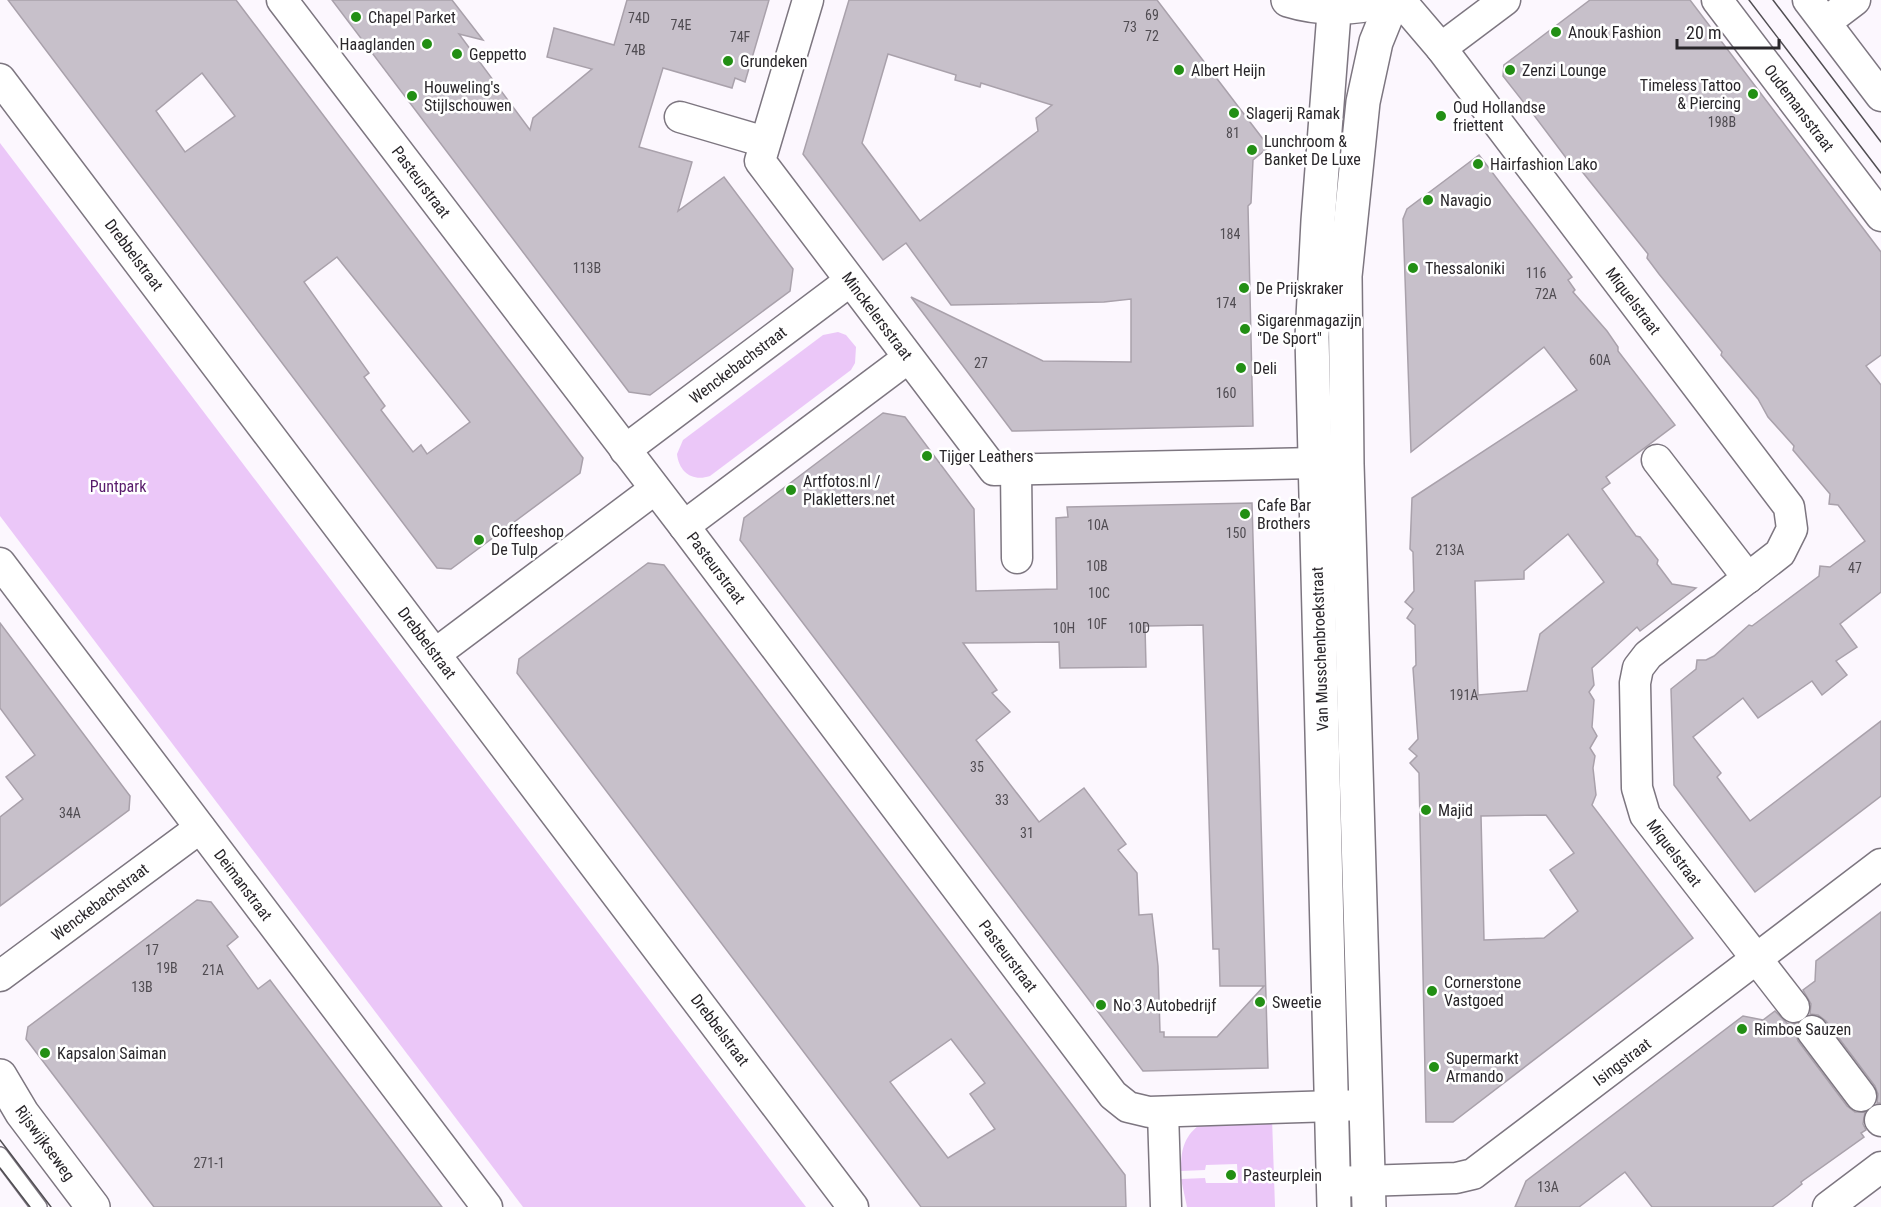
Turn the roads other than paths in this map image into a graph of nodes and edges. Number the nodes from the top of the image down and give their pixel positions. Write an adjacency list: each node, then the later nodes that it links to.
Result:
1 (282, 0): 20 (street, Pasteurstraat)
2 (808, 0): 16 (street, Minckelersstraat)
3 (1288, 0): 10 (street)
4 (1388, 0): 10 (street)
5 (1393, 0): 38 (street, Van Musschenbroekstraat)
6 (1400, 0): 12 (street, Miquelstraat)
7 (1505, 0): 12 (street)
8 (1717, 0): 17 (street, Oudemansstraat)
9 (1855, 0): 11 (street)
10 (1335, 3): 22 (street, Van Musschenbroekstraat)
11 (1817, 11): 14 (street)
12 (1441, 48): 28 (street, Miquelstraat)
13 (0, 79): 29 (street, Drebbelstraat)
14 (1881, 96)
15 (680, 117): 16 (street)
16 (765, 142): 18 (street, Minckelersstraat)
17 (1881, 216)
18 (850, 281): 19 (street, Minckelersstraat); 20 (street, Wenckebachstraat)
19 (908, 358): 23 (street, Minckelersstraat); 25 (street)
20 (625, 450): 24 (street, Pasteurstraat)
21 (1657, 460): 28 (street)
22 (1315, 463): 23 (street, Minckelersstraat); 39 (street, Van Musschenbroekstraat)
23 (1016, 470): 26 (street)
24 (655, 489): 25 (street, Pasteurstraat); 29 (street)
25 (684, 526): 40 (street, Pasteurstraat)
26 (1017, 558)
27 (0, 563): 30 (street, Deimanstraat)
28 (1748, 578): 32 (street, Miquelstraat)
29 (435, 654): 48 (street, Drebbelstraat)
30 (200, 828): 33 (street, Wenckebachstraat); 47 (street, Deimanstraat)
31 (1881, 864): 32 (street, Isingstraat)
32 (1756, 960): 34 (street, Miquelstraat); 43 (street, Isingstraat)
33 (0, 976)
34 (1794, 1007)
35 (1812, 1031): 37 (street)
36 (0, 1076): 46 (street, Rijswijkseweg)
37 (1861, 1096)
38 (1366, 1105): 39 (street); 43 (street, Van Musschenbroekstraat)
39 (1330, 1107): 40 (street); 44 (street, Van Musschenbroekstraat)
40 (1162, 1112): 49 (street)
41 (0, 1155): 45 (lane)
42 (1881, 1167): 50 (street)
43 (1369, 1194): 44 (street, Isingstraat)
44 (1333, 1195)
45 (39, 1207)
46 (93, 1207)
47 (487, 1207)
48 (853, 1207)
49 (1166, 1207)
50 (1828, 1207)

